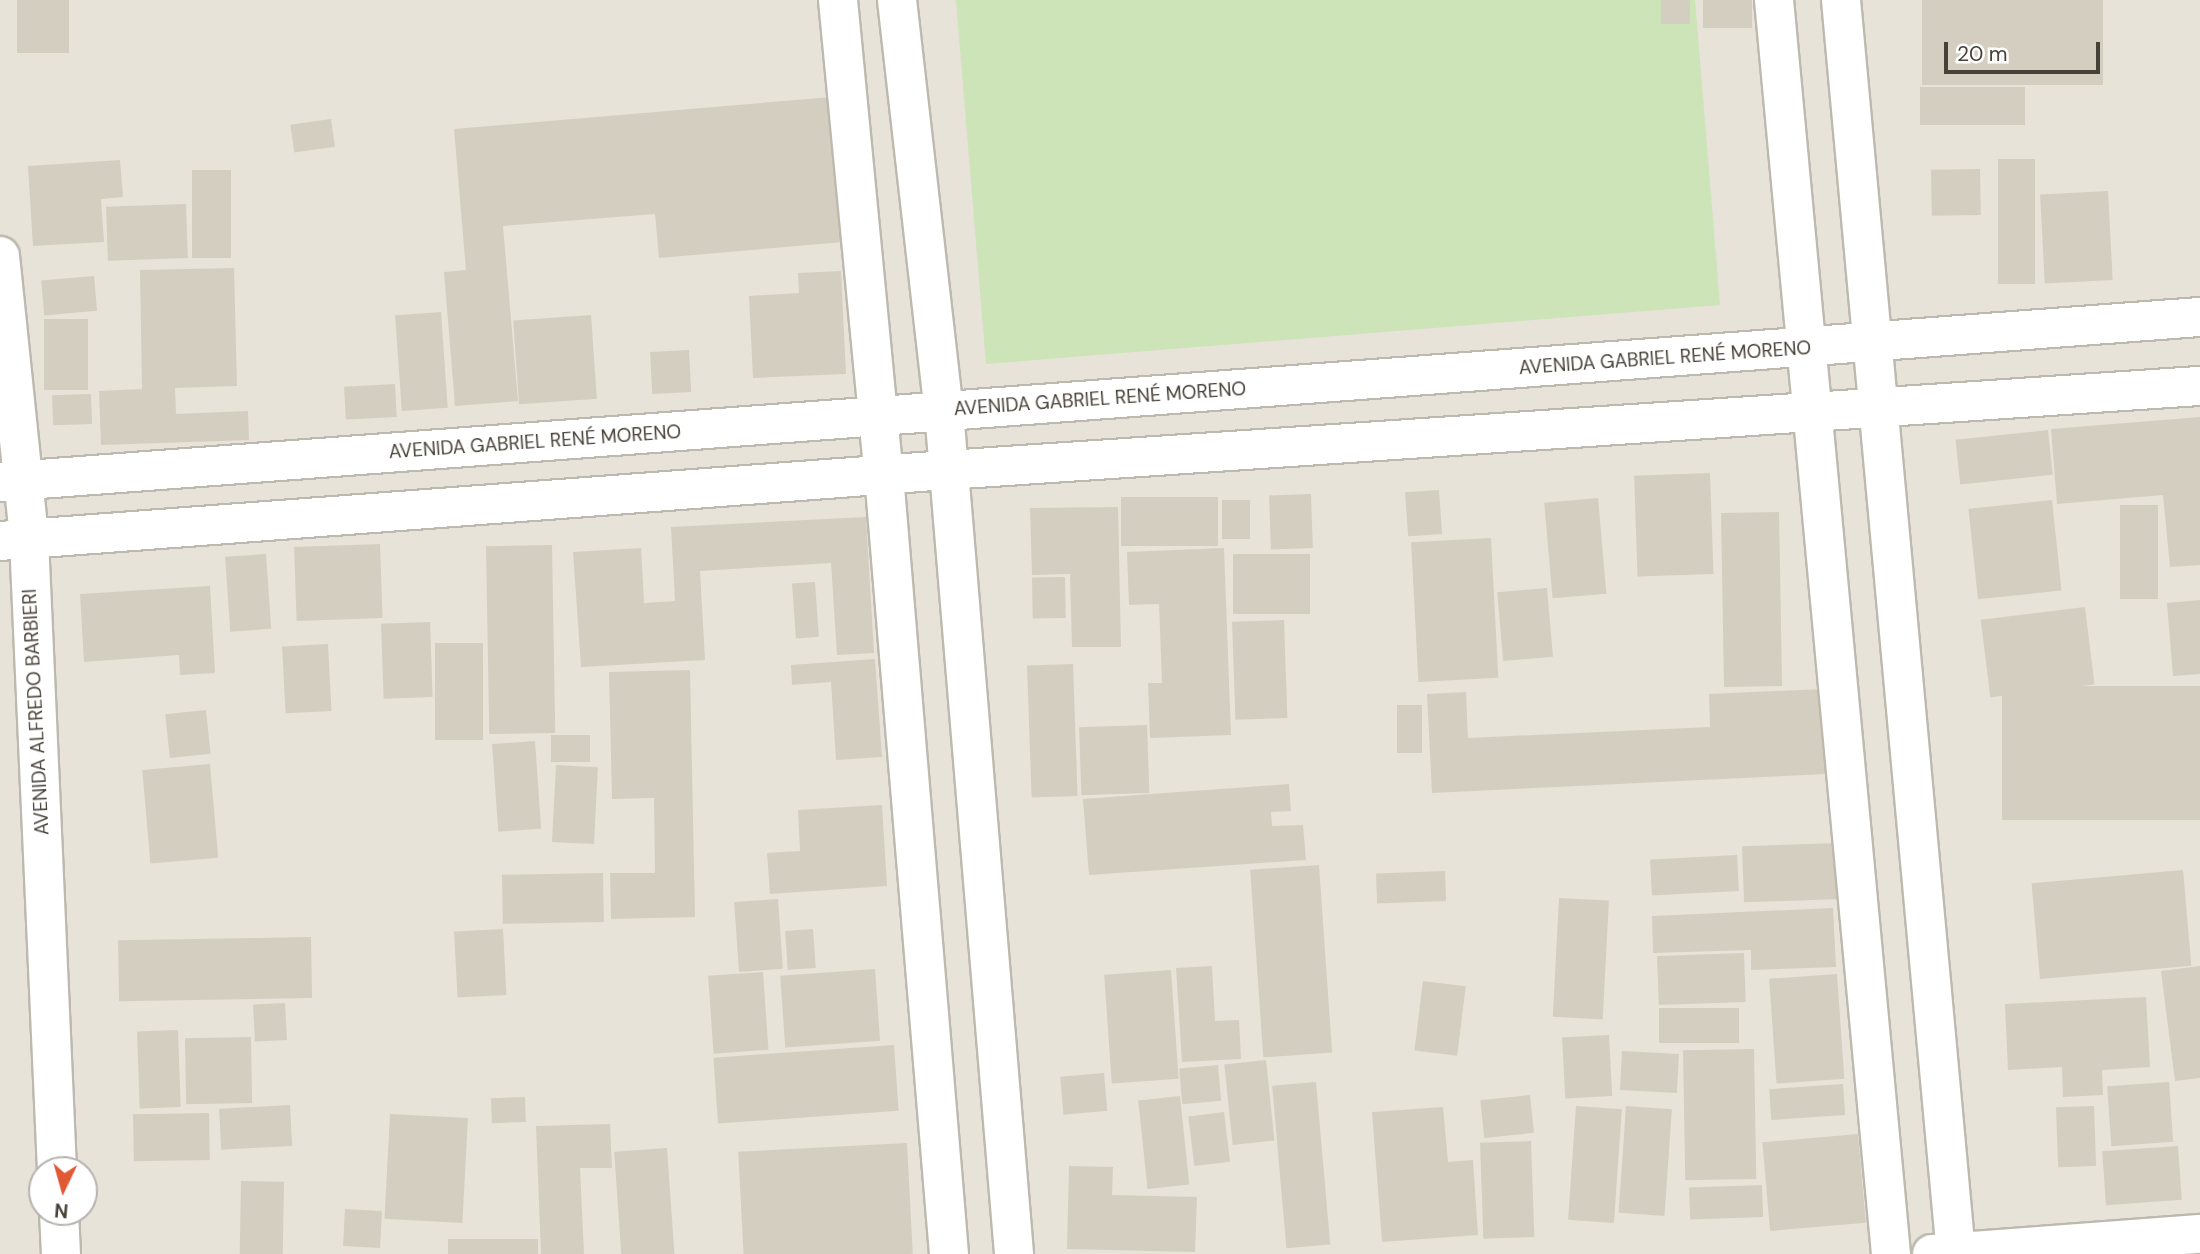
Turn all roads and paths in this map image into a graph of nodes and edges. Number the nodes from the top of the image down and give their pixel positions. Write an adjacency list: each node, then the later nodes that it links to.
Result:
1 (838, 0): 13 (street)
2 (897, 0): 11 (street)
3 (1774, 0): 8 (street)
4 (1841, 0): 7 (street)
5 (0, 256): 16 (street, AVENIDA ALFREDO BARBIERI)
6 (2200, 317): 7 (street, AVENIDA GABRIEL RENÉ MORENO)
7 (1875, 342): 8 (street, AVENIDA GABRIEL RENÉ MORENO); 10 (street)
8 (1809, 348): 11 (street, AVENIDA GABRIEL RENÉ MORENO); 12 (street)
9 (2200, 386): 10 (street)
10 (1881, 408): 12 (street); 21 (street)
11 (944, 411): 13 (street, AVENIDA GABRIEL RENÉ MORENO); 14 (street)
12 (1816, 412): 14 (street); 25 (street)
13 (878, 416): 15 (street); 16 (street, AVENIDA GABRIEL RENÉ MORENO)
14 (947, 470): 15 (street); 24 (street)
15 (884, 475): 17 (street); 23 (street)
16 (11, 481): 17 (street, AVENIDA ALFREDO BARBIERI)
17 (14, 540): 18 (street, AVENIDA ALFREDO BARBIERI)
18 (56, 1156)
19 (60, 1226): 22 (street)
20 (2200, 1234): 21 (street)
21 (1948, 1253)
22 (61, 1254)
23 (948, 1254)
24 (1014, 1254)
25 (1891, 1254)

